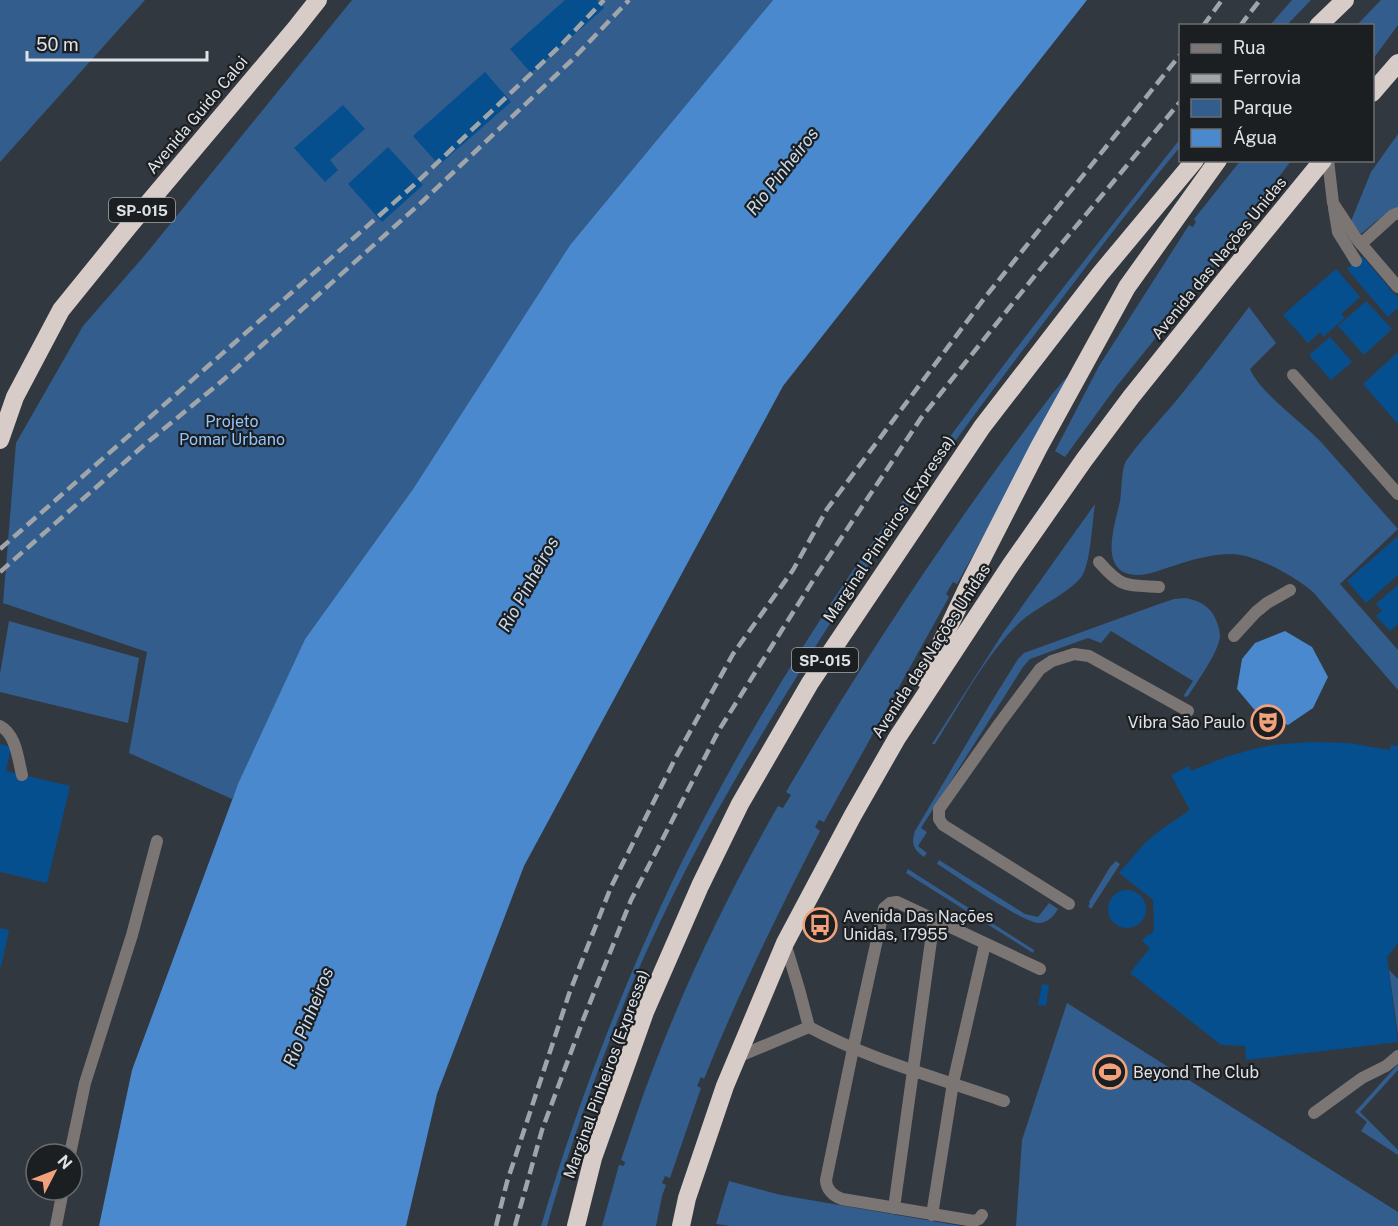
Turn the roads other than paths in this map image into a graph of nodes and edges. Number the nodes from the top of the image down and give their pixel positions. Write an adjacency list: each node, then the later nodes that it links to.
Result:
1 (318, 0): 18 (highway, Avenida Guido Caloi / SP-015)
2 (1345, 0): 3 (highway)
3 (1320, 24)
4 (1398, 63): 6 (highway)
5 (1398, 77): 7 (highway)
6 (1374, 93)
7 (1374, 94)
8 (1193, 162): 48 (highway, Marginal Pinheiros (Expressa) / SP-015)
9 (1217, 162): 26 (highway)
10 (1321, 162): 26 (highway, Avenida das Nações Unidas)
11 (1328, 162): 12 (street)
12 (1334, 203): 14 (street); 15 (street)
13 (1398, 213): 14 (street)
14 (1361, 244): 16 (street)
15 (1356, 261)
16 (1398, 287)
17 (1293, 375): 19 (street)
18 (0, 441)
19 (1398, 494)
20 (1099, 562): 21 (street)
21 (1159, 586)
22 (1290, 590): 23 (street)
23 (1234, 636)
24 (1188, 711): 29 (street)
25 (0, 726): 27 (street)
26 (897, 738): 31 (highway, Avenida das Nações Unidas)
27 (22, 774)
28 (157, 841): 42 (street)
29 (1069, 904)
30 (934, 919): 32 (street); 35 (street); 38 (street)
31 (785, 943): 34 (street); 37 (highway, Avenida das Nações Unidas)
32 (985, 944): 33 (street); 39 (street)
33 (1040, 969)
34 (809, 1028): 35 (street); 37 (street)
35 (853, 1049): 38 (street); 44 (street)
36 (1398, 1056): 41 (street)
37 (735, 1058): 49 (highway, Avenida das Nações Unidas)
38 (913, 1071): 39 (street); 44 (street)
39 (953, 1083): 40 (street); 45 (street)
40 (1004, 1101)
41 (1314, 1113)
42 (73, 1142)
43 (61, 1202): 47 (street)
44 (894, 1208): 45 (street)
45 (932, 1215): 46 (street)
46 (982, 1215)
47 (56, 1226)
48 (576, 1226)
49 (681, 1226)

